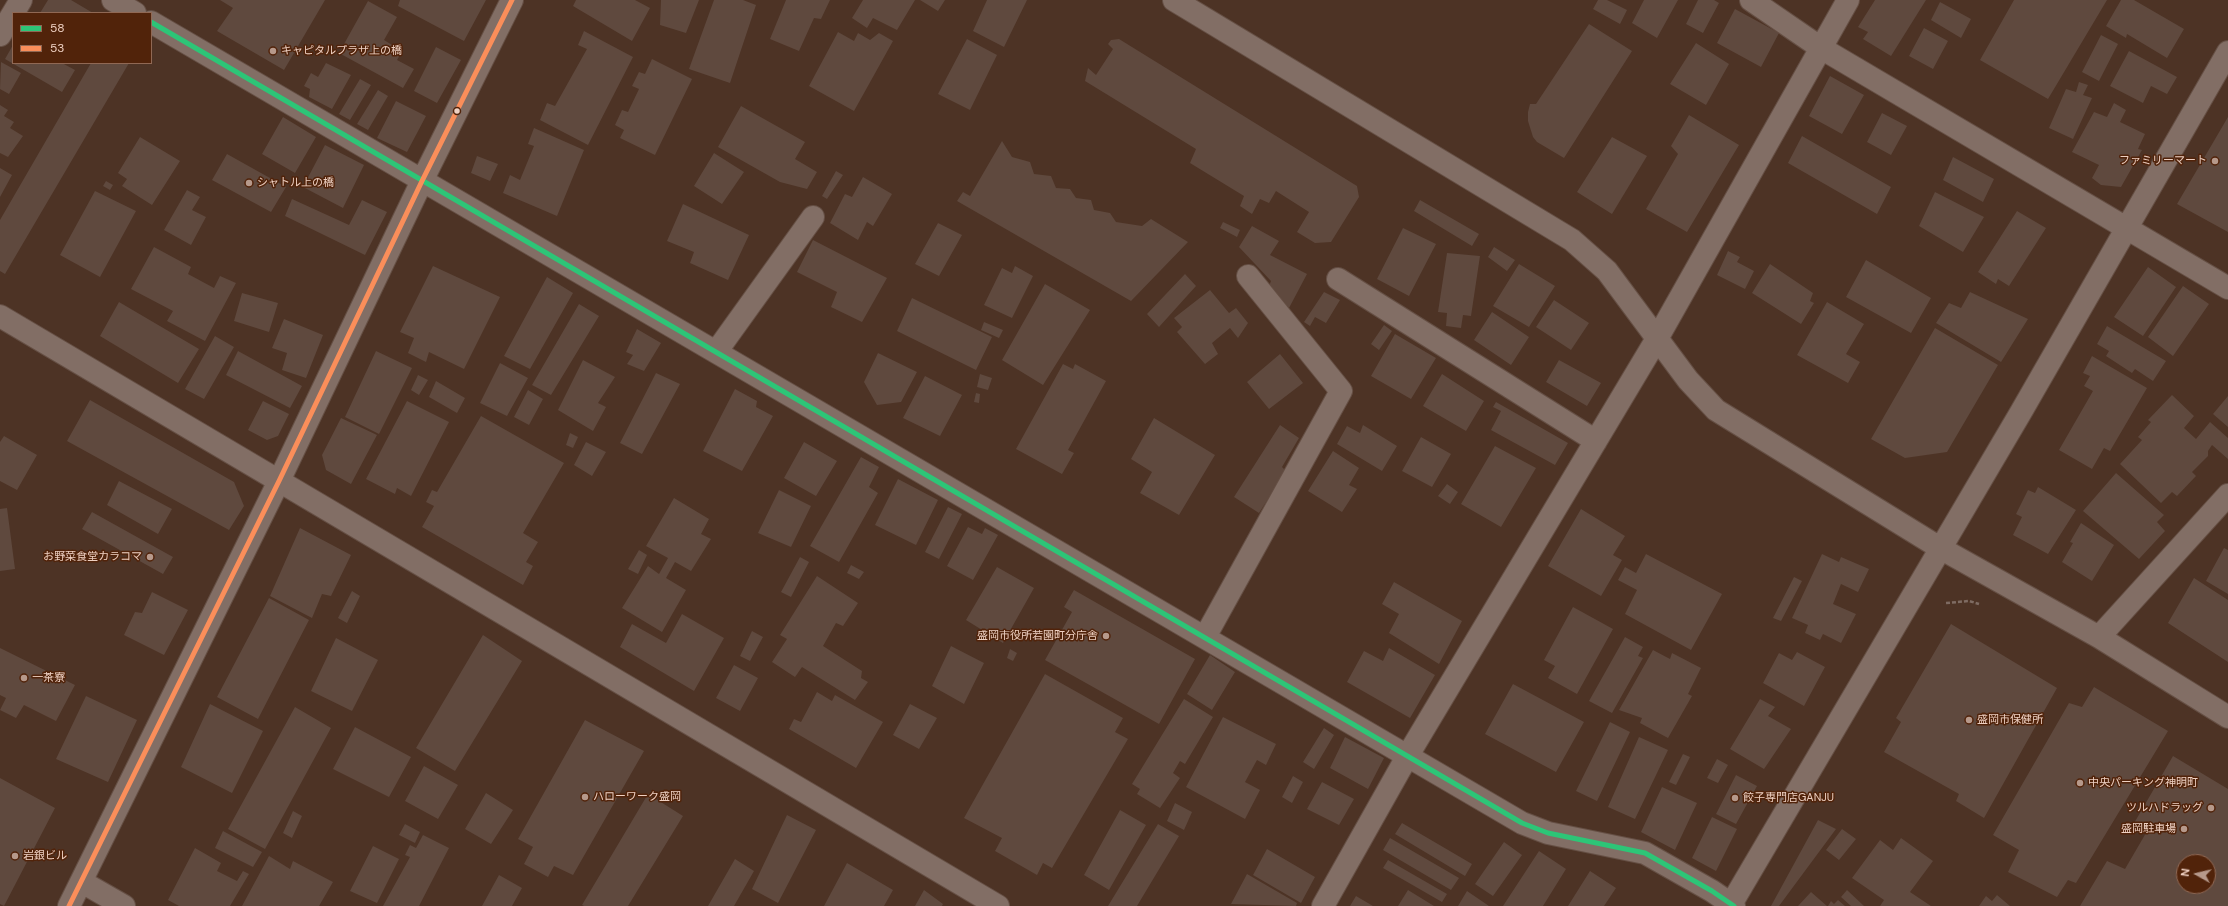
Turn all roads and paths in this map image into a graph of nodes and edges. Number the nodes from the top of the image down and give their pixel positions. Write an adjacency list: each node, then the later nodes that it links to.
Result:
1 (20, 0): 7 (street)
2 (113, 0): 8 (street)
3 (512, 0): 14 (street)
4 (1174, 0): 21 (street)
5 (1751, 0): 12 (street)
6 (1848, 0): 12 (street)
7 (13, 12)
8 (133, 12)
9 (12, 14): 11 (street)
10 (152, 23): 14 (street)
11 (0, 35)
12 (1821, 48): 16 (street); 21 (street)
13 (2228, 52): 16 (street)
14 (422, 181): 22 (street); 24 (street)
15 (813, 217): 22 (street)
16 (2126, 229): 19 (street); 26 (street)
17 (1248, 276): 29 (street)
18 (1338, 279): 23 (street)
19 (2228, 288)
20 (0, 316): 24 (street)
21 (1658, 337): 23 (street); 26 (street)
22 (716, 352): 29 (street)
23 (1596, 441): 32 (street)
24 (279, 481): 33 (street); 37 (street)
25 (2228, 495): 30 (street)
26 (1940, 548): 30 (street); 34 (street)
27 (1946, 603): 28 (path)
28 (1980, 605)
29 (1206, 637): 32 (street)
30 (2099, 637): 31 (street)
31 (2228, 717)
32 (1408, 755): 34 (street); 38 (street)
33 (82, 882): 35 (street); 36 (street)
34 (1732, 905)
35 (69, 906)
36 (124, 906)
37 (998, 906)
38 (1323, 906)

